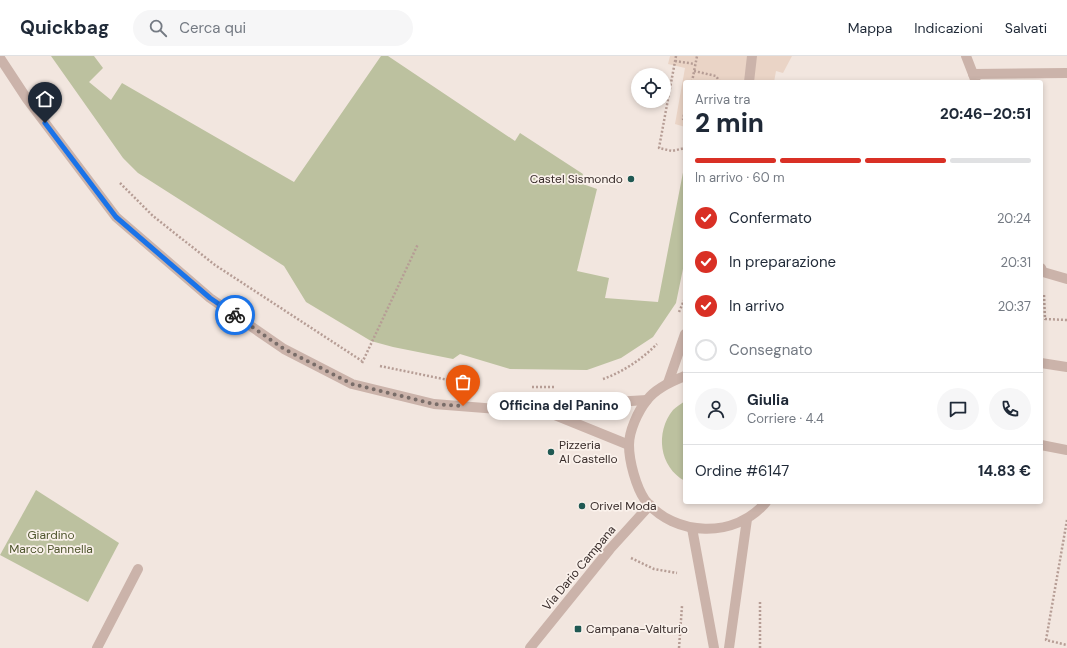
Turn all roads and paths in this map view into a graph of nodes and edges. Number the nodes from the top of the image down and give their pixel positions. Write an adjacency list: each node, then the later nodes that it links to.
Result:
1 (676, 56): 6 (path)
2 (697, 56): 7 (path)
3 (752, 56): 13 (street)
4 (966, 56): 10 (street)
5 (0, 58): 37 (street)
6 (675, 61): 7 (path); 14 (path)
7 (695, 64): 8 (path)
8 (694, 72): 11 (path); 12 (path)
9 (1067, 73): 10 (street)
10 (975, 78)
11 (692, 80)
12 (719, 80)
13 (749, 80)
14 (683, 148)
15 (116, 179): 27 (path)
16 (418, 244): 25 (path)
17 (1043, 270): 18 (street)
18 (1067, 279)
19 (1043, 286): 22 (path)
20 (683, 305): 21 (path)
21 (677, 316)
22 (1067, 320)
23 (683, 340): 33 (street)
24 (660, 341): 31 (path)
25 (365, 354)
26 (1043, 363): 29 (street)
27 (370, 364)
28 (378, 365): 32 (path)
29 (1067, 367)
30 (683, 377): 33 (street)
31 (601, 379)
32 (459, 382)
33 (668, 383): 36 (street)
34 (559, 386): 35 (path)
35 (524, 388)
36 (647, 400): 37 (street); 38 (street)
37 (550, 413): 38 (street)
38 (629, 445): 42 (street)
39 (1043, 445): 40 (street)
40 (1067, 450)
41 (764, 504): 43 (street)
42 (650, 505): 45 (street); 53 (street, Via Dario Campana)
43 (747, 519): 45 (street); 56 (street)
44 (1067, 520): 51 (path)
45 (692, 528): 55 (street)
46 (629, 558): 48 (path)
47 (138, 569): 52 (street)
48 (684, 574)
49 (760, 598): 57 (path)
50 (682, 603): 54 (path)
51 (1067, 645)
52 (97, 648)
53 (530, 648)
54 (679, 648)
55 (714, 648)
56 (729, 648)
57 (760, 648)

